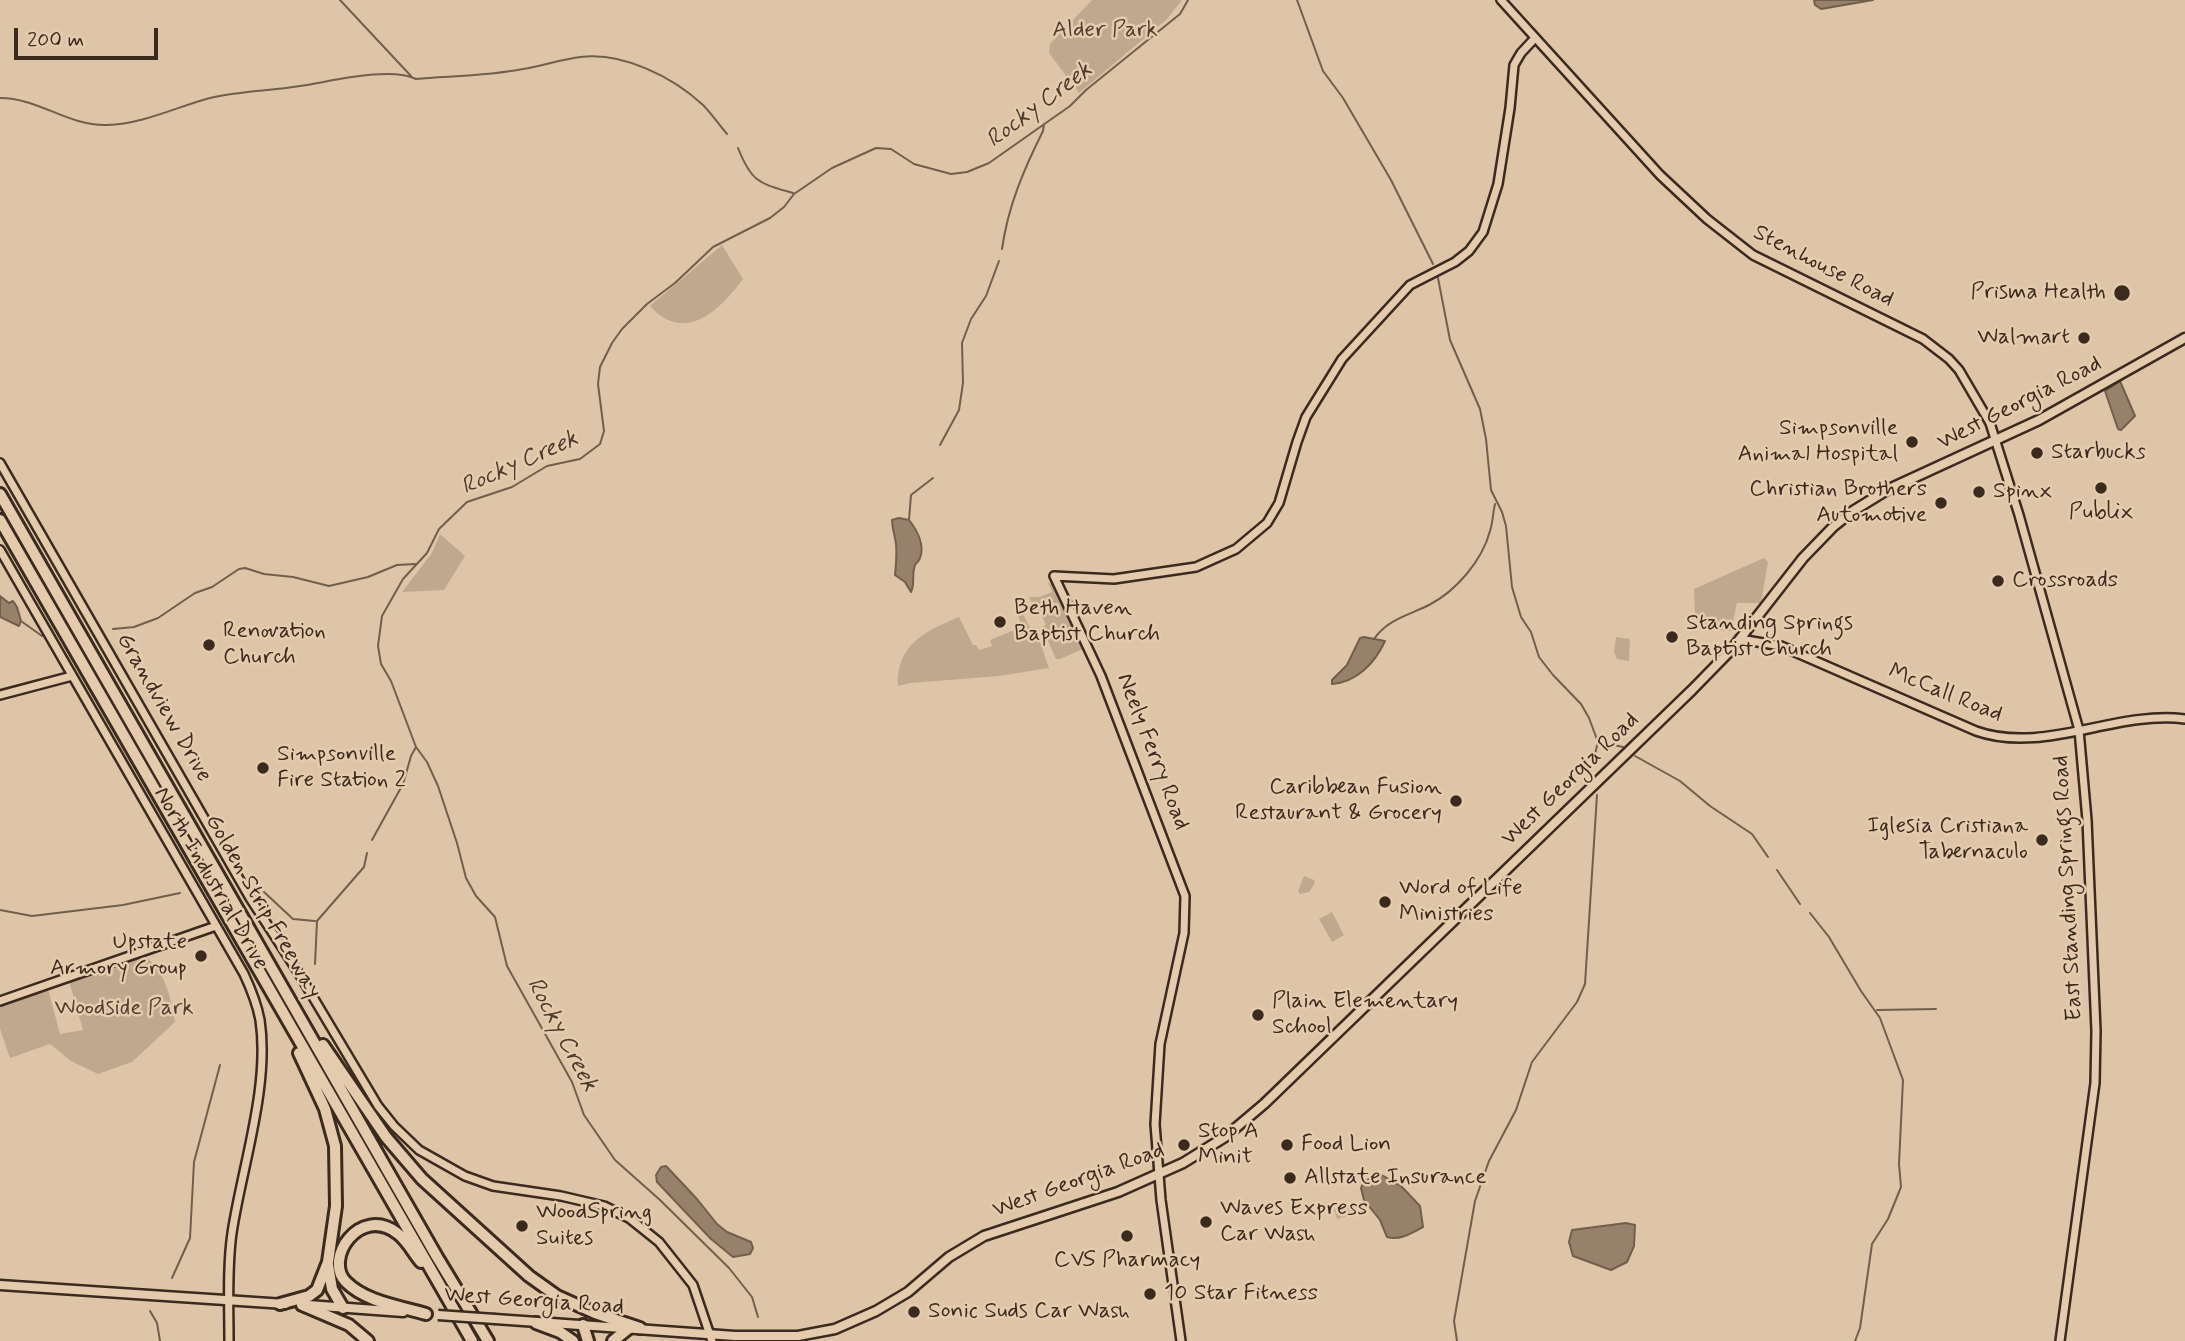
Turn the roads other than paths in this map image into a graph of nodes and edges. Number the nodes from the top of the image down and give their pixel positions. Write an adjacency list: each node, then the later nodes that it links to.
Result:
1 (1500, 0): 2 (street)
2 (1535, 38): 4 (street, Stenhouse Road); 18 (street, Neely Ferry Road)
3 (2185, 338): 4 (main road, West Georgia Road)
4 (1997, 441): 9 (main road, West Georgia Road); 13 (street, East Standing Springs Road)
5 (0, 463): 30 (street, Grandview Drive)
6 (0, 494): 15 (highway, Golden Strip Freeway)
7 (0, 520): 17 (highway, Golden Strip Freeway)
8 (0, 550): 10 (street, North Industrial Drive)
9 (1740, 639): 13 (street, McCall Road); 18 (main road, West Georgia Road)
10 (72, 676): 11 (street); 14 (street, North Industrial Drive)
11 (0, 695)
12 (2185, 719): 13 (street, McCall Road)
13 (2078, 730): 39 (street, East Standing Springs Road)
14 (216, 926): 16 (street); 22 (street, North Industrial Drive)
15 (286, 993): 29 (highway); 34 (highway, Golden Strip Freeway)
16 (0, 1001)
17 (277, 1002): 19 (highway); 21 (highway, Golden Strip Freeway)
18 (1158, 1175): 30 (main road, West Georgia Road); 38 (street, Neely Ferry Road)
19 (328, 1262): 23 (highway); 25 (highway)
20 (0, 1284): 22 (main road, West Georgia Road)
21 (442, 1288): 26 (highway); 33 (highway, Golden Strip Freeway)
22 (229, 1300): 23 (main road, West Georgia Road); 31 (street, North Industrial Drive)
23 (279, 1304): 24 (main road, West Georgia Road)
24 (302, 1305): 25 (main road, West Georgia Road); 32 (highway)
25 (344, 1308): 26 (main road, West Georgia Road)
26 (426, 1314): 27 (main road, West Georgia Road, bridge)
27 (536, 1323): 28 (main road, West Georgia Road); 35 (highway)
28 (583, 1325): 29 (main road, West Georgia Road); 36 (highway)
29 (635, 1328): 30 (main road, West Georgia Road); 37 (highway)
30 (711, 1338)
31 (229, 1341)
32 (368, 1341)
33 (472, 1341)
34 (488, 1341)
35 (573, 1341)
36 (588, 1341)
37 (613, 1341)
38 (1181, 1341)
39 (2060, 1341)

